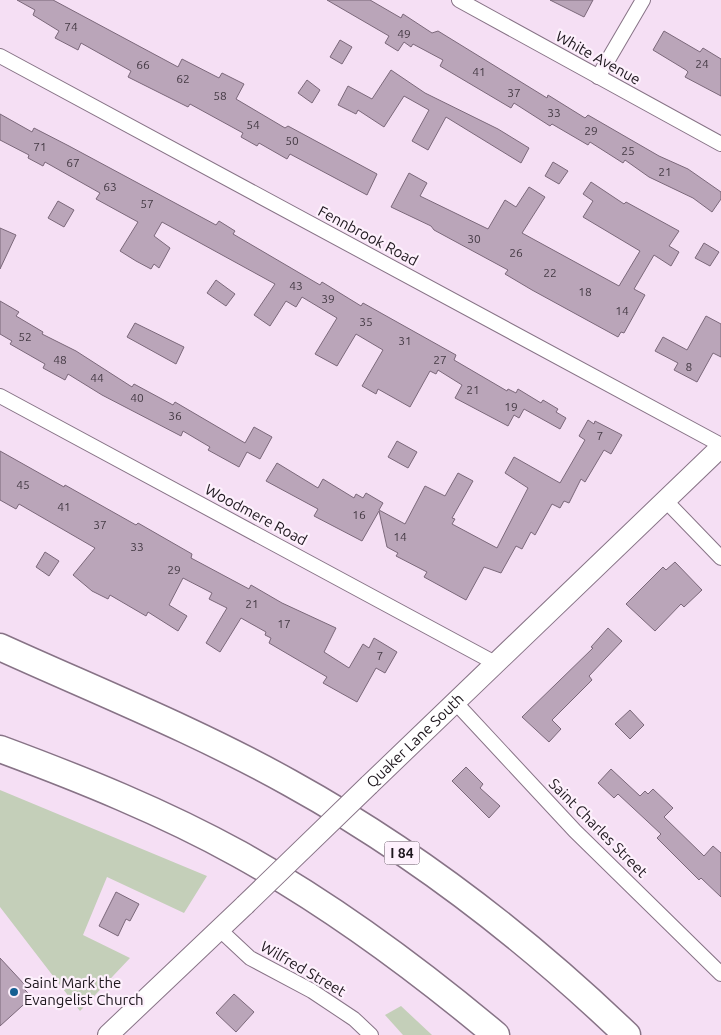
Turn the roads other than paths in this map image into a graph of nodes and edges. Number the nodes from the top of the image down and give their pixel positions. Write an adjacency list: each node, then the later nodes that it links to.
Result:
1 (459, 0): 4 (street, White Avenue)
2 (643, 0): 4 (street)
3 (0, 56): 7 (street, Fennbrook Road)
4 (598, 77): 5 (street, White Avenue)
5 (721, 144)
6 (0, 396): 11 (street, Woodmere Road)
7 (721, 446): 8 (main road, Quaker Lane South)
8 (665, 500): 9 (street); 11 (main road, Quaker Lane South)
9 (721, 558)
10 (0, 647): 19 (highway, I 84)
11 (495, 663): 12 (main road, Quaker Lane South)
12 (455, 702): 14 (main road, Quaker Lane South, bridge); 15 (street, Saint Charles Street)
13 (0, 748): 18 (highway)
14 (220, 930): 16 (main road, Quaker Lane South); 17 (street, Wilfred Street)
15 (721, 974)
16 (108, 1035)
17 (371, 1035)
18 (496, 1035)
19 (627, 1035)

